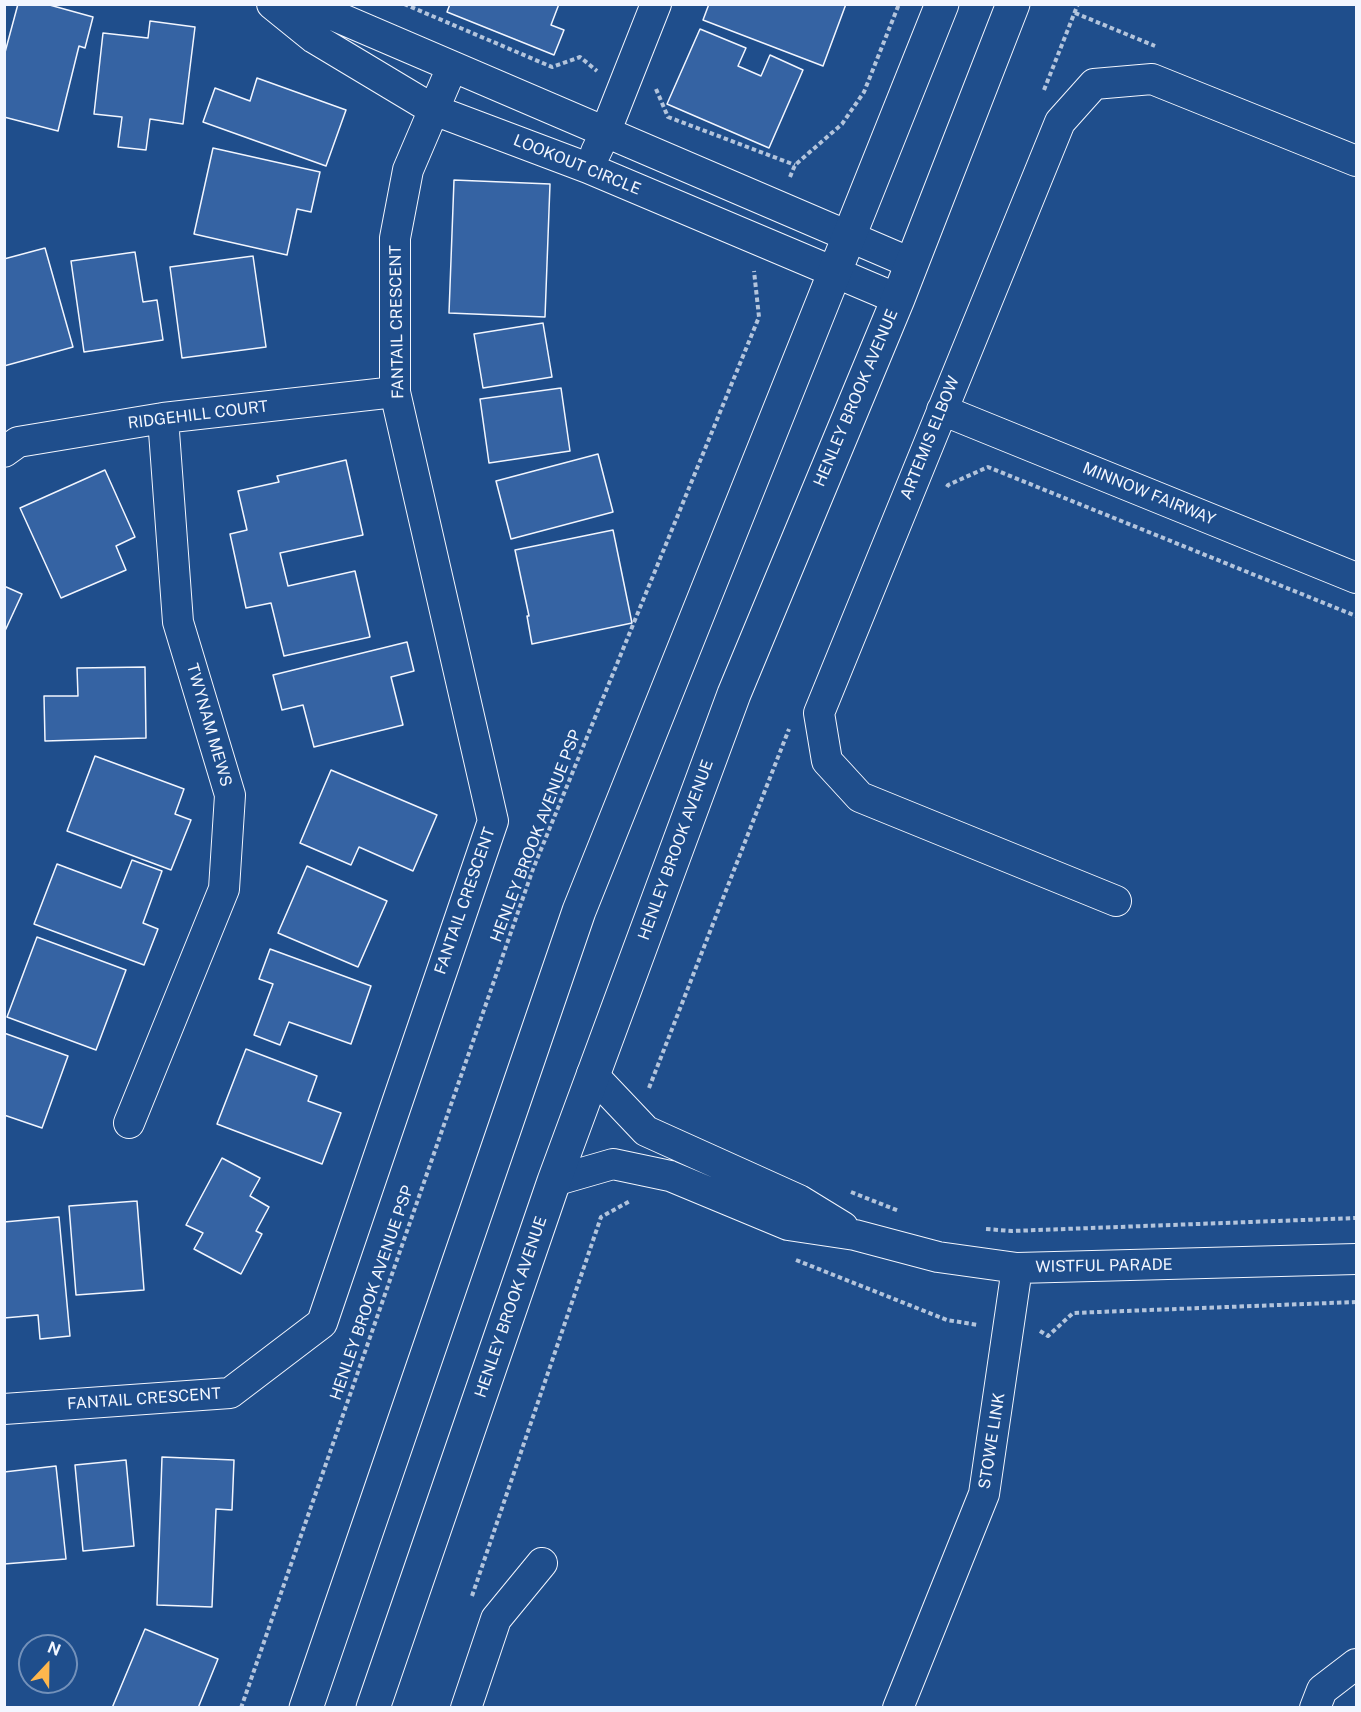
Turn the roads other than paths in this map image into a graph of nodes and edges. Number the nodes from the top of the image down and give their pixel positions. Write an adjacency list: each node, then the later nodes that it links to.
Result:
1 (272, 4): 7 (street, LOOKOUT CIRCLE)
2 (307, 4): 6 (street)
3 (656, 4): 8 (street)
4 (942, 4): 11 (main road)
5 (1013, 4): 12 (main road, HENLEY BROOK AVENUE)
6 (452, 67): 7 (street, FANTAIL CRESCENT); 8 (street)
7 (434, 110): 10 (street, LOOKOUT CIRCLE); 15 (street, FANTAIL CRESCENT)
8 (605, 133): 10 (street); 11 (street)
9 (1356, 161): 16 (street, ARTEMIS ELBOW)
10 (588, 168): 13 (street, LOOKOUT CIRCLE)
11 (849, 236): 12 (street); 13 (main road)
12 (911, 263): 14 (main road, HENLEY BROOK AVENUE)
13 (834, 272): 14 (street, LOOKOUT CIRCLE); 30 (main road)
14 (898, 299): 21 (main road, HENLEY BROOK AVENUE)
15 (395, 392): 17 (street, RIDGEHILL COURT); 27 (street, FANTAIL CRESCENT)
16 (942, 410): 19 (street, MINNOW FAIRWAY); 20 (street, ARTEMIS ELBOW)
17 (163, 418): 18 (street, RIDGEHILL COURT); 22 (street, TWYNAM MEWS)
18 (4, 452)
19 (1356, 578)
20 (1116, 901)
21 (592, 1074): 23 (main road, HENLEY BROOK AVENUE); 24 (street, WISTFUL PARADE)
22 (129, 1123)
23 (554, 1181): 24 (street, WISTFUL PARADE); 31 (main road, HENLEY BROOK AVENUE)
24 (855, 1235): 26 (street, WISTFUL PARADE)
25 (1356, 1259): 26 (street, WISTFUL PARADE)
26 (1017, 1268): 33 (street, STOWE LINK)
27 (4, 1408)
28 (542, 1563): 32 (street)
29 (1356, 1664): 34 (street)
30 (306, 1707)
31 (373, 1707)
32 (466, 1707)
33 (898, 1707)
34 (1315, 1707)

